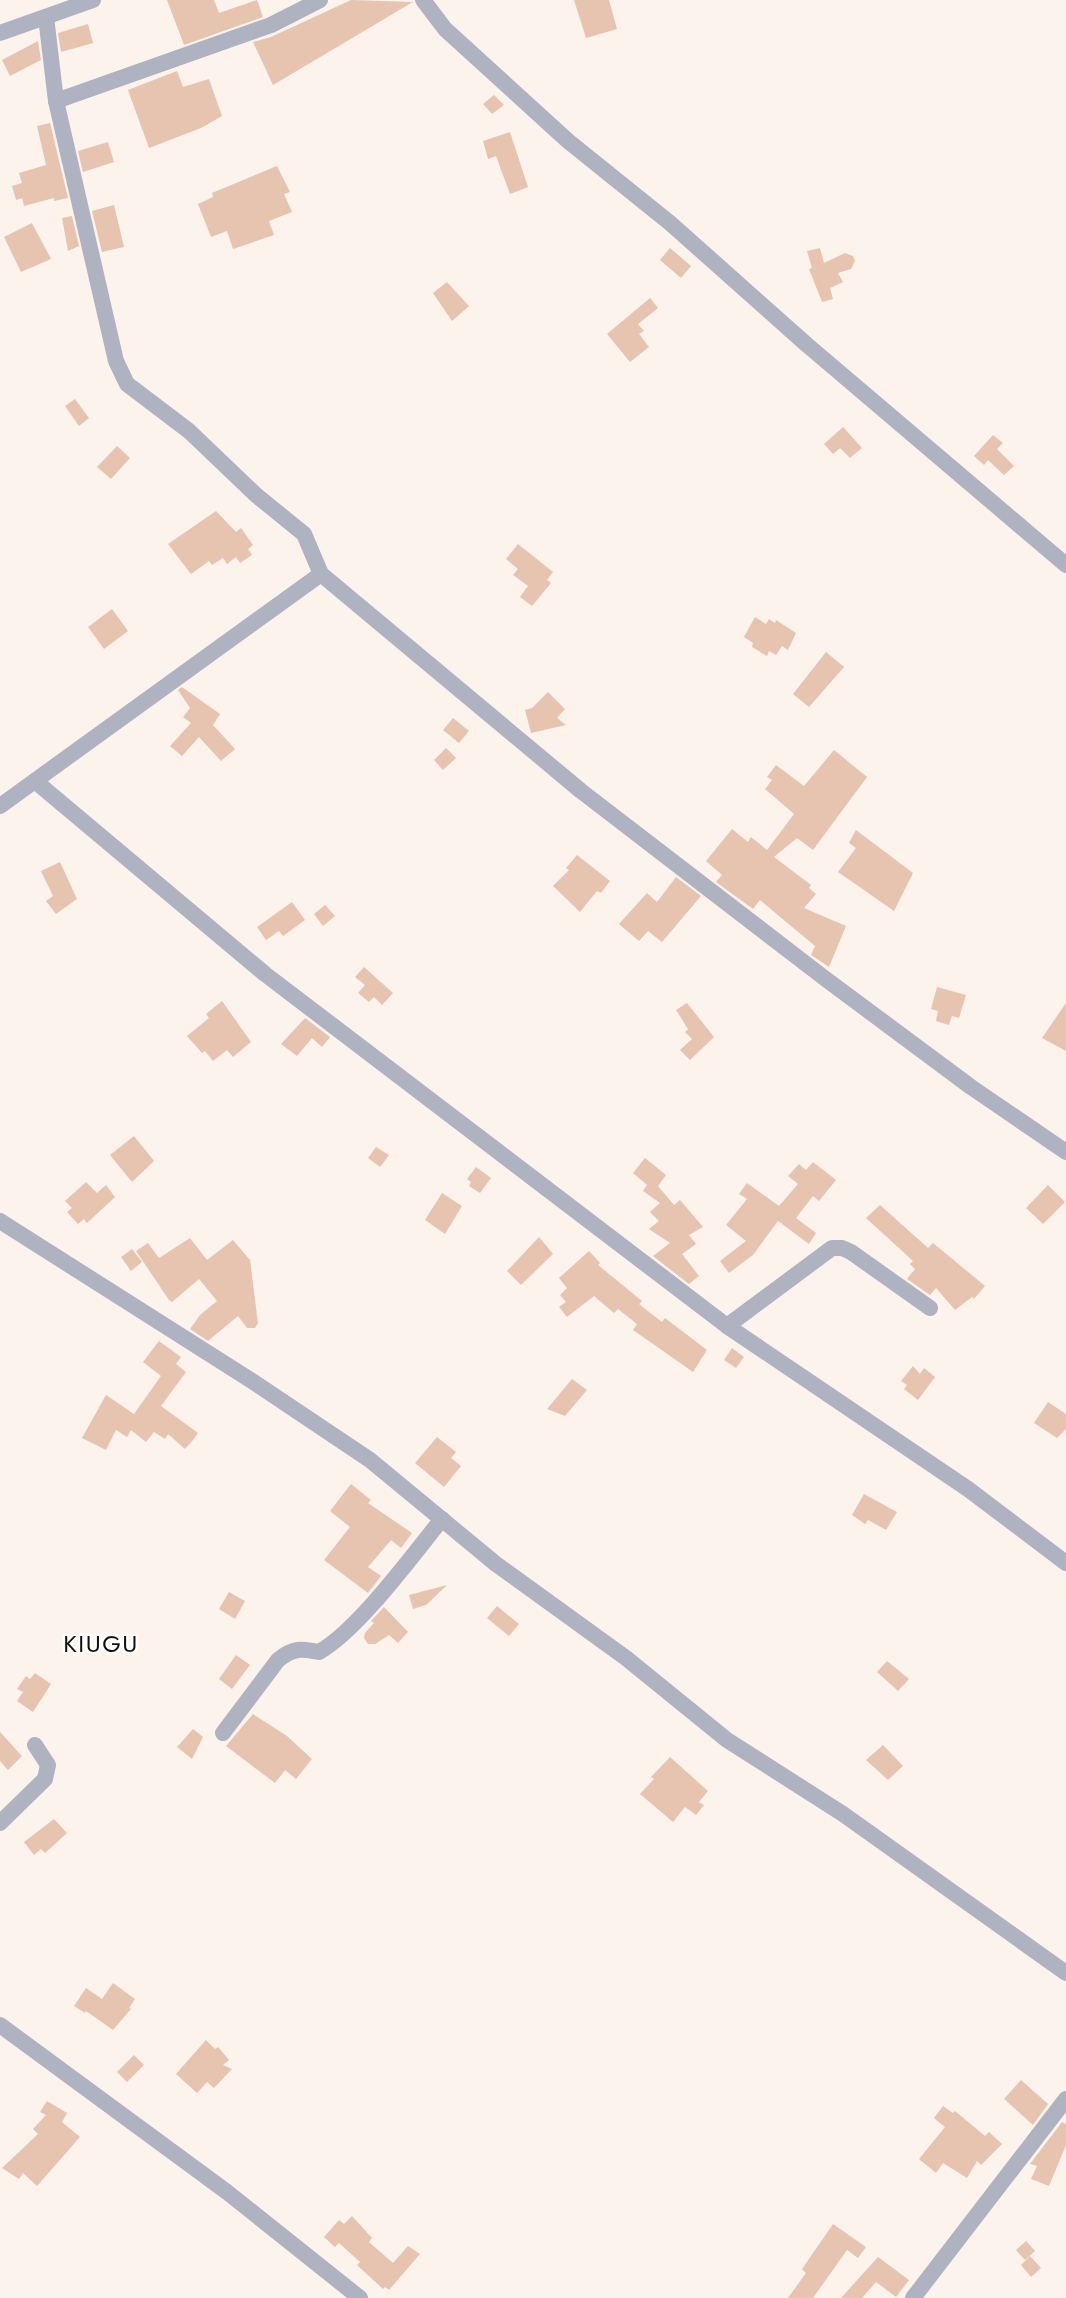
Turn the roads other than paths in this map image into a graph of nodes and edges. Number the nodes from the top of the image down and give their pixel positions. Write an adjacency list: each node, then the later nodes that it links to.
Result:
1 (93, 0): 4 (street)
2 (320, 0): 6 (street)
3 (423, 0): 7 (street)
4 (46, 16): 5 (street); 6 (street)
5 (0, 33)
6 (56, 101): 8 (street)
7 (1066, 565)
8 (321, 574): 9 (street); 11 (street)
9 (35, 781): 10 (street); 14 (street)
10 (0, 806)
11 (1066, 1152)
12 (0, 1221): 15 (street)
13 (930, 1308): 14 (street)
14 (727, 1326): 16 (street)
15 (442, 1519): 17 (street); 20 (street)
16 (1066, 1563)
17 (223, 1733)
18 (34, 1745): 19 (street)
19 (0, 1824)
20 (1066, 1973)
21 (0, 2025): 23 (street)
22 (1066, 2099): 24 (street)
23 (360, 2298)
24 (913, 2298)

